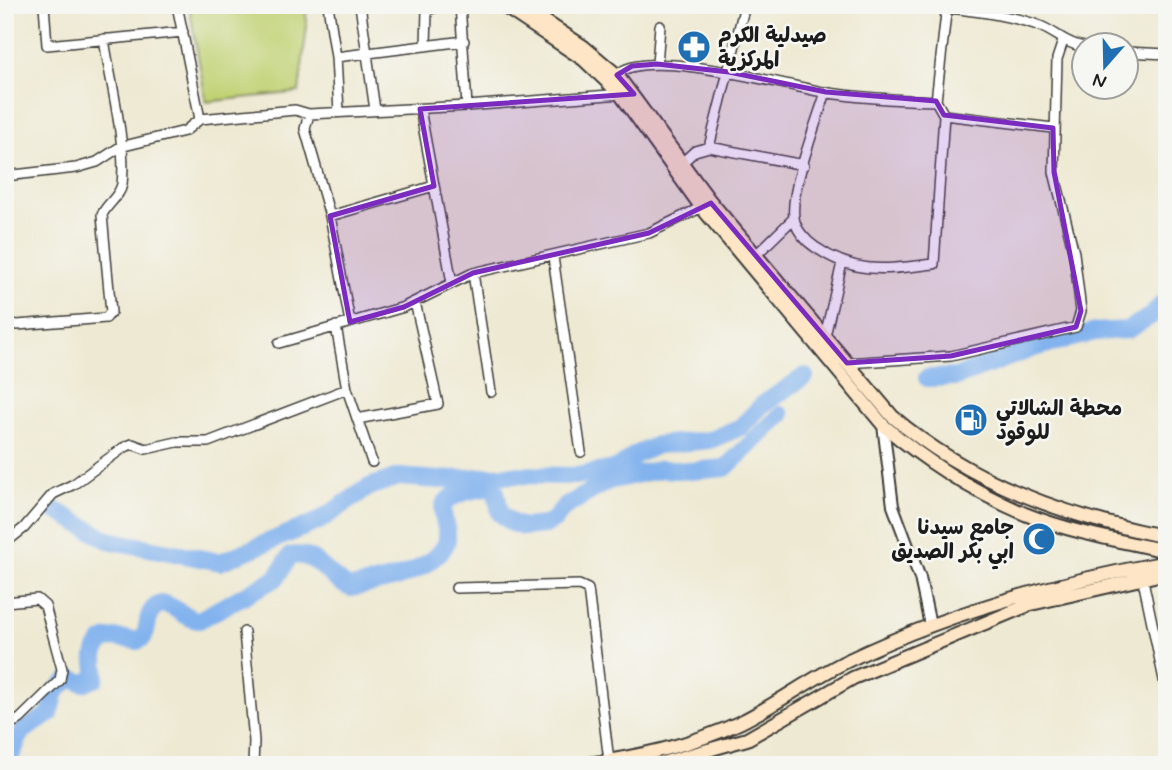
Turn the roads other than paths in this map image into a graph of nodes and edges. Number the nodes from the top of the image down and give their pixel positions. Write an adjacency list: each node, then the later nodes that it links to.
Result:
1 (44, 5): 14 (street)
2 (177, 5): 13 (street)
3 (328, 5): 22 (street)
4 (360, 5): 19 (street)
5 (443, 5): 18 (street)
6 (460, 5): 15 (street)
7 (502, 5): 26 (main road)
8 (520, 5): 25 (main road)
9 (745, 5): 24 (street)
10 (926, 5): 11 (street)
11 (947, 7): 16 (street); 28 (street)
12 (660, 26): 23 (street)
13 (183, 32): 14 (street); 35 (street)
14 (104, 39): 37 (street)
15 (464, 41): 18 (street); 29 (street)
16 (1063, 41): 17 (street); 36 (street)
17 (1070, 43)
18 (426, 46): 19 (street)
19 (365, 53): 22 (street); 31 (street)
20 (1140, 53): 21 (street)
21 (1167, 54)
22 (336, 57): 32 (street)
23 (657, 64): 24 (street); 25 (street)
24 (729, 72): 27 (street); 38 (street)
25 (617, 75): 26 (main road)
26 (625, 91): 29 (street); 39 (main road); 43 (main road)
27 (826, 92): 28 (street); 40 (street)
28 (936, 101): 34 (street)
29 (467, 106): 30 (street)
30 (420, 108): 31 (street); 42 (street)
31 (375, 110): 32 (street)
32 (339, 112): 33 (street)
33 (309, 114): 35 (street); 44 (street)
34 (944, 115): 36 (street); 48 (street)
35 (200, 119): 37 (street)
36 (1053, 128): 57 (street)
37 (120, 146): 41 (street); 52 (street)
38 (709, 147): 39 (street); 40 (street)
39 (682, 162): 43 (main road)
40 (804, 165): 45 (street)
41 (5, 176)
42 (434, 186): 44 (street); 50 (street)
43 (706, 205): 46 (main road); 47 (street); 61 (main road)
44 (330, 216): 53 (street)
45 (794, 218): 46 (street); 48 (street)
46 (756, 255): 55 (main road)
47 (553, 257): 49 (street); 62 (street)
48 (842, 263): 55 (street)
49 (473, 273): 50 (street); 59 (street)
50 (452, 284): 51 (street)
51 (415, 302): 53 (street); 60 (street)
52 (5, 321)
53 (350, 322): 54 (street)
54 (335, 326): 56 (street); 58 (street)
55 (825, 336): 57 (main road)
56 (279, 342)
57 (847, 363): 64 (main road)
58 (347, 389): 60 (street); 65 (street)
59 (491, 392)
60 (357, 419): 63 (street)
61 (883, 425): 66 (main road); 72 (street)
62 (581, 452)
63 (372, 462)
64 (1167, 537)
65 (5, 543)
66 (1167, 551)
67 (1167, 562): 72 (main road)
68 (1167, 573): 69 (main road)
69 (1143, 580): 74 (street); 78 (main road)
70 (456, 588): 76 (street)
71 (5, 602): 75 (street)
72 (930, 625): 78 (main road)
73 (244, 632): 79 (street)
74 (1167, 694)
75 (5, 726)
76 (609, 761): 77 (main road); 80 (main road)
77 (627, 761): 78 (main road)
78 (649, 762)
79 (253, 765)
80 (582, 765)

